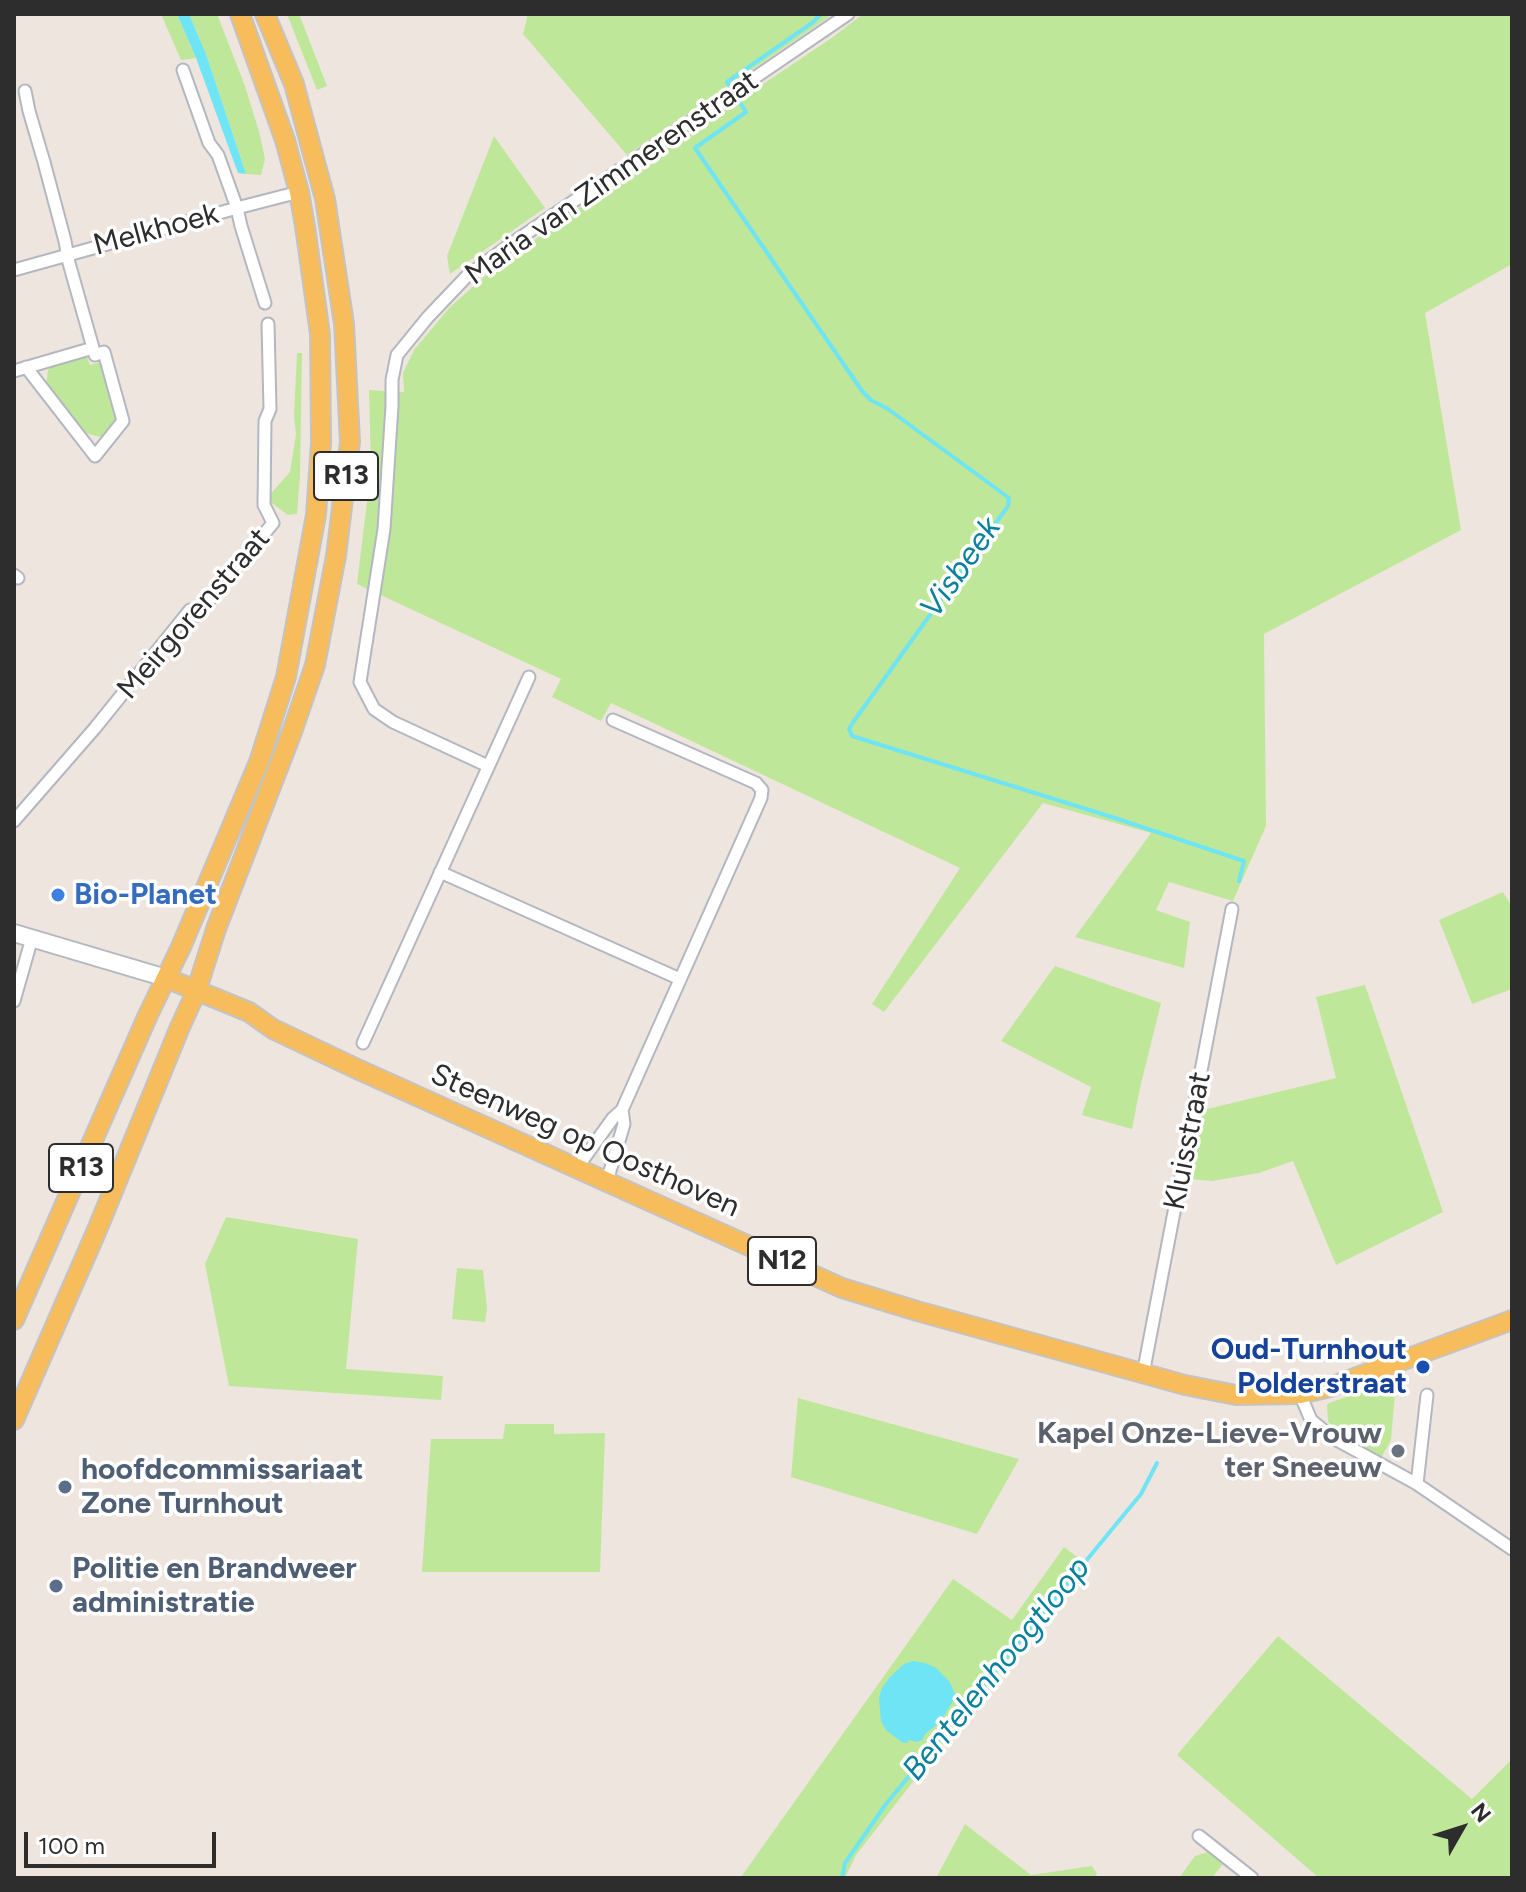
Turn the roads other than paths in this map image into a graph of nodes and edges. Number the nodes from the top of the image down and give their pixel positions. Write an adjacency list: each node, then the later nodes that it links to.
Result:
1 (240, 14): 6 (main road, R13)
2 (265, 14): 24 (main road, R13)
3 (848, 14): 16 (street, Maria van Zimmerenstraat)
4 (183, 70): 7 (street)
5 (25, 91): 8 (street)
6 (299, 192): 7 (street, Melkhoek); 22 (main road, R13)
7 (237, 208): 8 (street, Melkhoek); 10 (street)
8 (67, 254): 9 (street, Melkhoek); 12 (street)
9 (14, 270)
10 (265, 303)
11 (268, 324): 17 (street, Meirgorenstraat)
12 (93, 348): 13 (street); 13 (street)
13 (20, 369)
14 (529, 677): 16 (street)
15 (613, 720): 23 (street)
16 (488, 766): 18 (street)
17 (14, 821)
18 (440, 872): 23 (street); 26 (street)
19 (1232, 909): 32 (street, Kluisstraat)
20 (14, 933): 21 (street, Steenweg op Oosthoven)
21 (32, 938): 22 (street, Steenweg op Oosthoven); 25 (street)
22 (166, 978): 24 (main road, Steenweg op Oosthoven / N12); 30 (main road, R13)
23 (680, 979): 27 (street)
24 (196, 992): 28 (main road, Steenweg op Oosthoven / N12); 35 (main road, R13)
25 (14, 1001)
26 (363, 1043)
27 (622, 1110): 28 (street); 29 (street)
28 (577, 1168): 29 (main road, Steenweg op Oosthoven / N12)
29 (607, 1181): 32 (main road, Steenweg op Oosthoven / N12)
30 (14, 1320)
31 (1512, 1320): 33 (main road, N12)
32 (1143, 1374): 33 (main road, N12)
33 (1300, 1394): 36 (street)
34 (1427, 1395): 36 (street)
35 (14, 1420)
36 (1417, 1484): 37 (street)
37 (1512, 1549)
38 (1199, 1836): 39 (street)
39 (1252, 1878)

